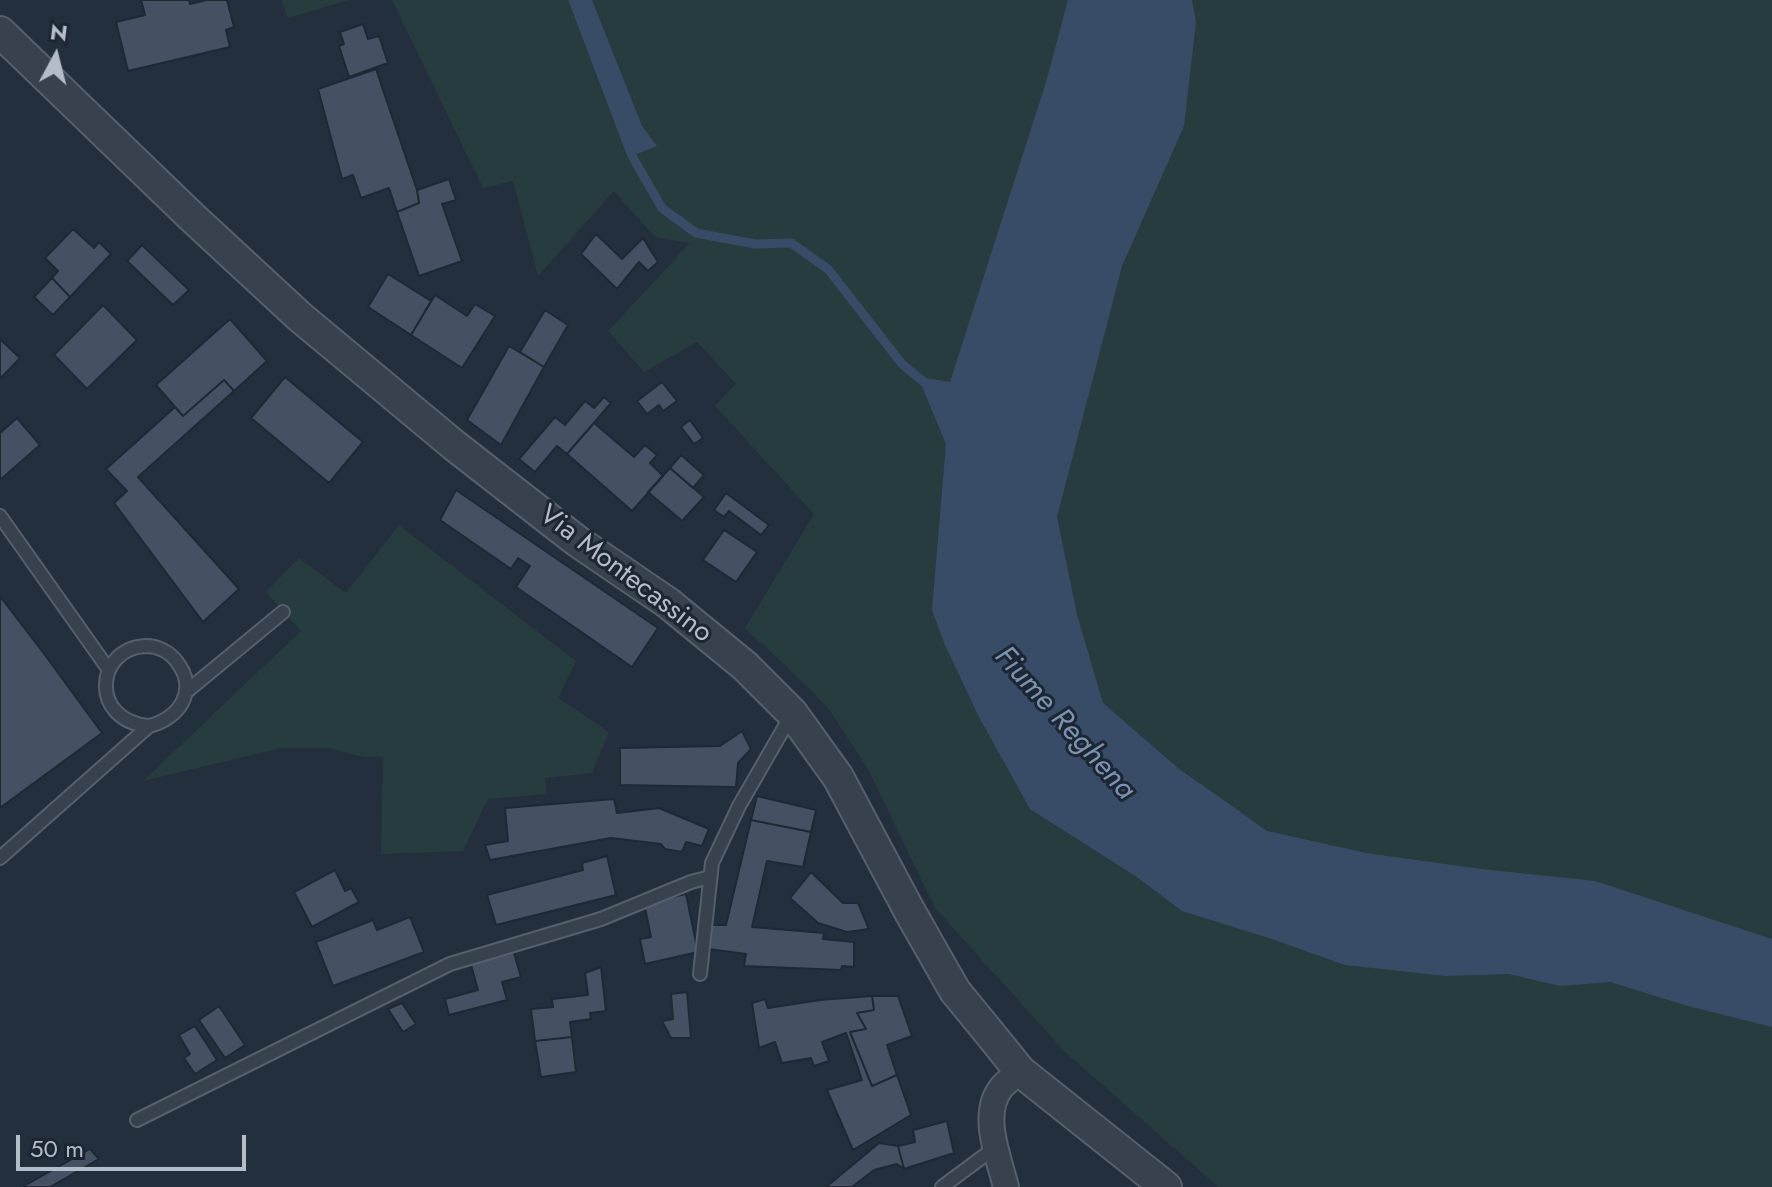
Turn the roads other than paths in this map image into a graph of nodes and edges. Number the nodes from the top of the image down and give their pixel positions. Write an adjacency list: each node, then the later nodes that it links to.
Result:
1 (2, 38): 6 (street, Via Montecassino)
2 (0, 516): 4 (lane)
3 (283, 612): 5 (lane)
4 (109, 670): 5 (lane); 7 (lane)
5 (186, 692): 7 (lane)
6 (792, 713): 9 (lane); 11 (street, Via Montecassino)
7 (149, 726): 8 (lane)
8 (0, 858)
9 (710, 877): 10 (lane); 12 (lane)
10 (700, 974)
11 (1020, 1071): 13 (street); 16 (street, Via Montecassino)
12 (137, 1120)
13 (996, 1147): 14 (lane); 15 (street)
14 (942, 1187)
15 (1006, 1187)
16 (1166, 1187)

